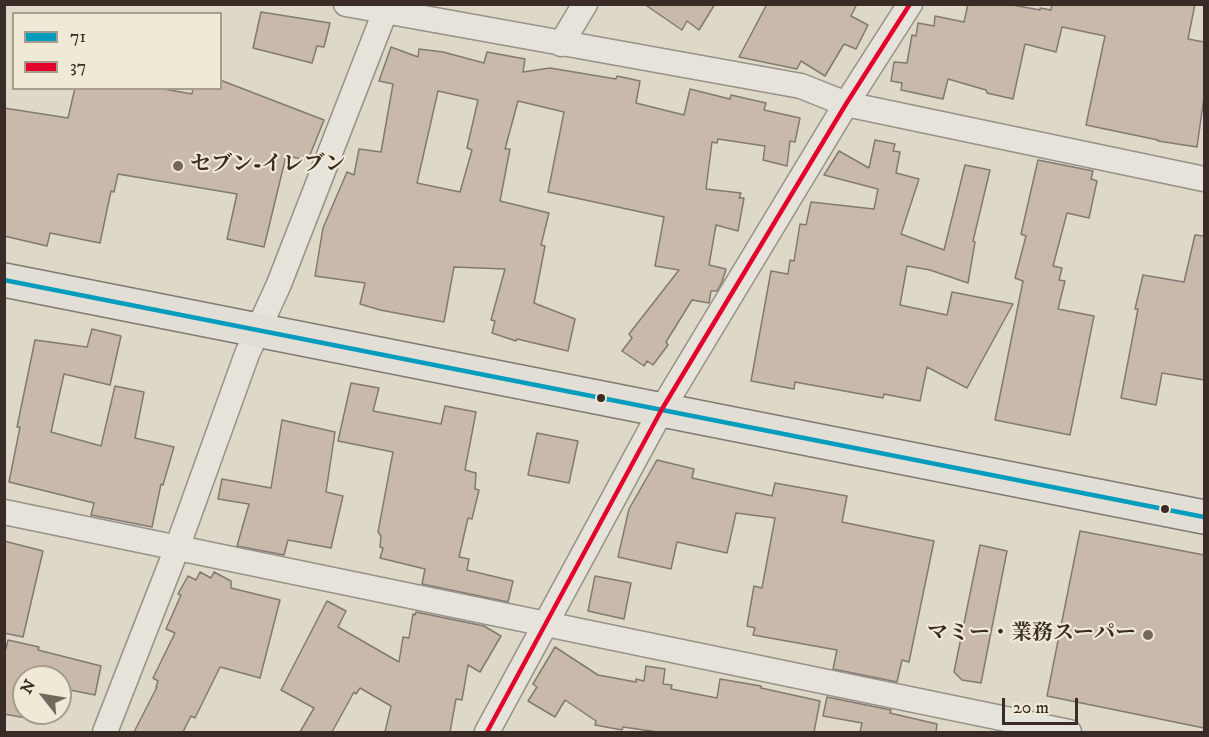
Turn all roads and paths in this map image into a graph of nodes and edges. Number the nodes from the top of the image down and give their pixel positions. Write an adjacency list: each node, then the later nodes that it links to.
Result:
1 (346, 4): 4 (street)
2 (585, 4): 5 (street)
3 (910, 4): 6 (street)
4 (387, 8): 5 (street); 9 (street)
5 (561, 44): 6 (street)
6 (846, 104): 7 (street); 10 (street)
7 (1204, 179)
8 (4, 280): 9 (highway)
9 (257, 329): 10 (highway); 13 (street)
10 (662, 409): 12 (highway); 14 (street)
11 (4, 512): 13 (street)
12 (1204, 517)
13 (177, 548): 14 (street); 15 (street)
14 (543, 625): 16 (street); 17 (street)
15 (105, 732)
16 (487, 732)
17 (1069, 732)

